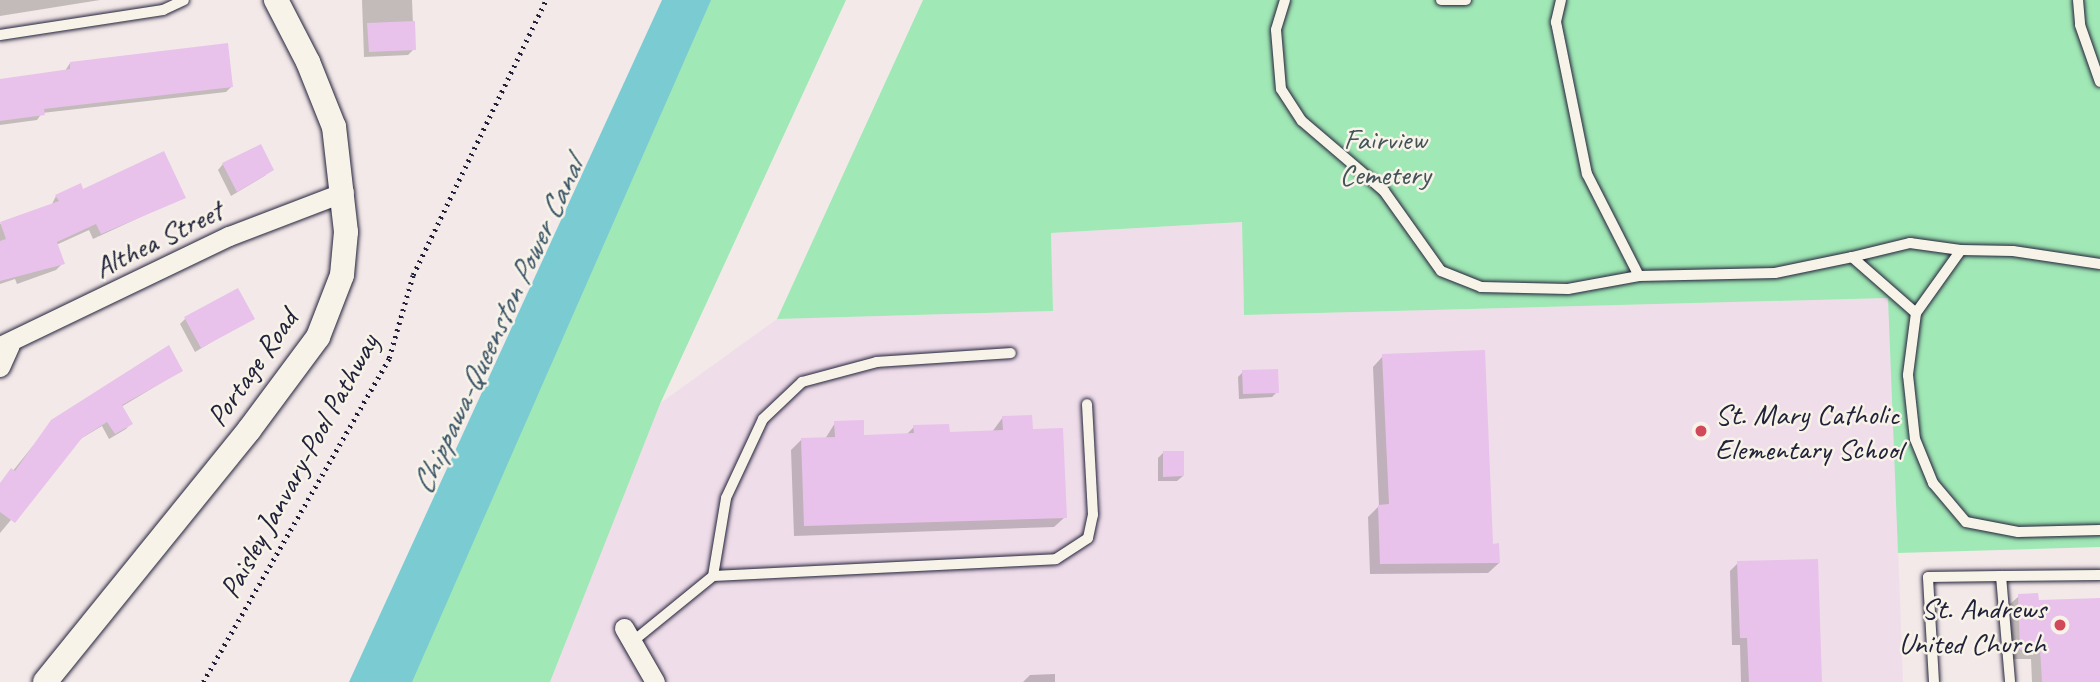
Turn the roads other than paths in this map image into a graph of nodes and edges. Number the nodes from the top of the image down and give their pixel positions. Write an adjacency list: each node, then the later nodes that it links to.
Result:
1 (184, 0): 8 (lane)
2 (276, 0): 10 (street, Portage Road)
3 (1285, 0): 14 (lane)
4 (1441, 0): 5 (lane)
5 (1466, 0)
6 (1560, 0): 14 (lane)
7 (2078, 0): 9 (lane)
8 (0, 35)
9 (2100, 82)
10 (344, 192): 16 (street, Althea Street); 25 (street, Portage Road)
11 (1961, 250): 12 (lane); 13 (lane); 15 (lane)
12 (1852, 257): 14 (lane); 15 (lane)
13 (2100, 264)
14 (1639, 276)
15 (1916, 313): 20 (lane)
16 (5, 345): 18 (street)
17 (1011, 353): 22 (lane)
18 (0, 367)
19 (1087, 404): 22 (lane)
20 (2100, 530)
21 (2100, 575): 23 (lane)
22 (713, 576): 24 (lane)
23 (2001, 576): 27 (lane); 28 (lane)
24 (628, 635): 26 (street)
25 (45, 682)
26 (655, 682)
27 (1934, 682)
28 (2010, 682)

